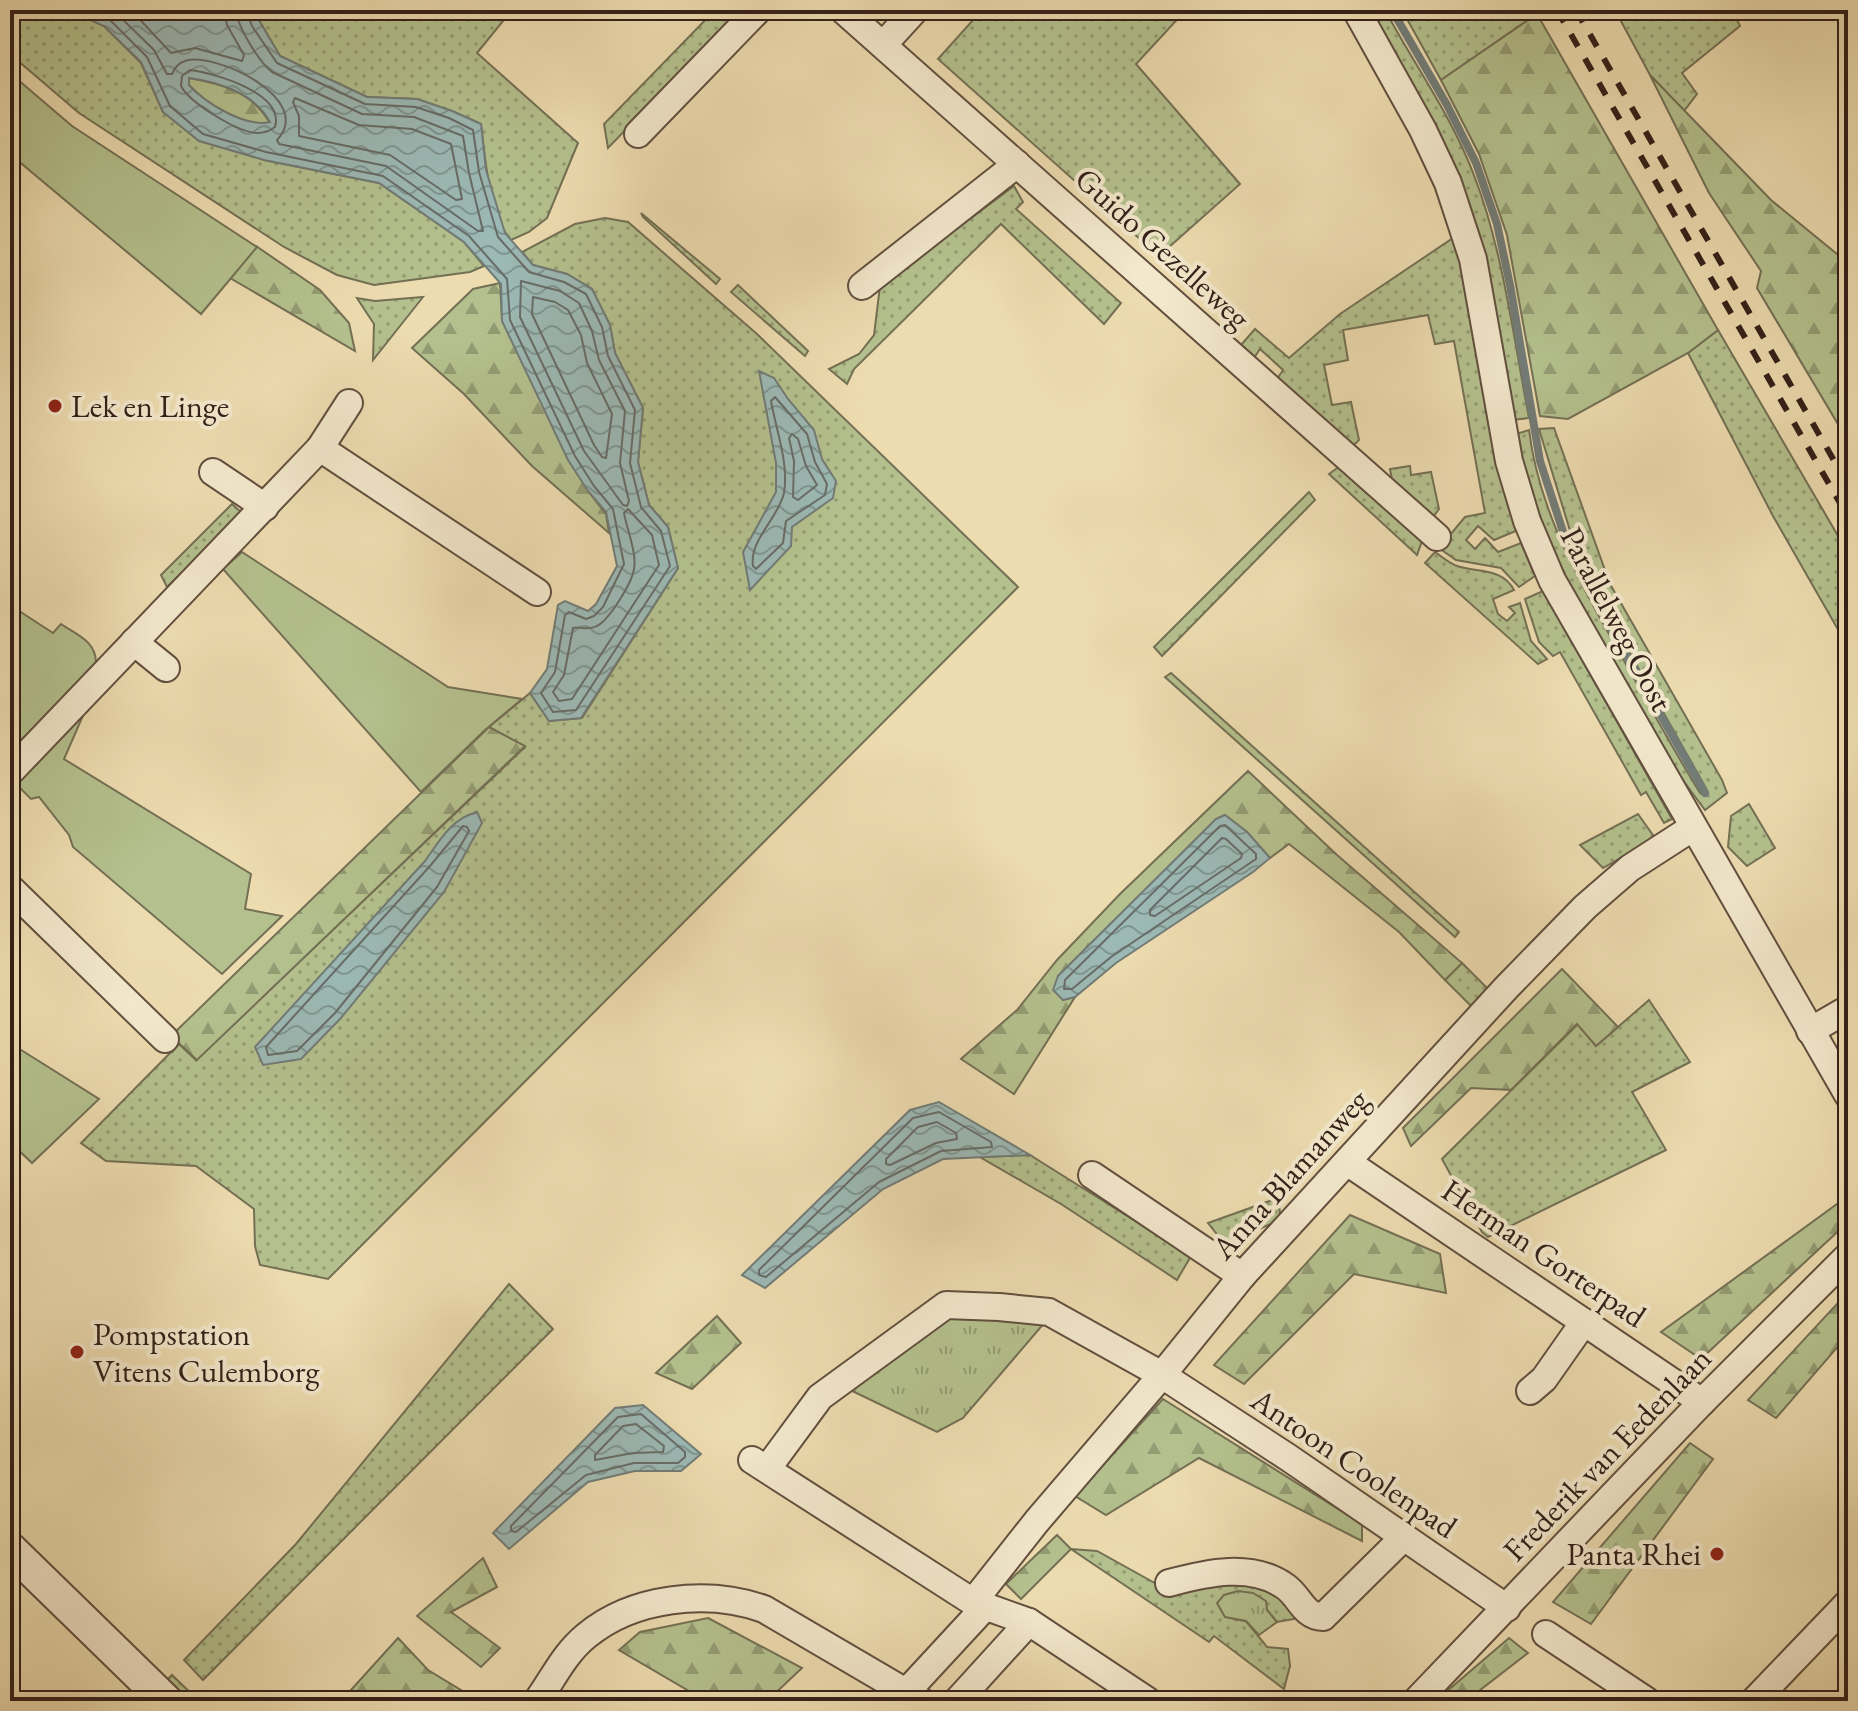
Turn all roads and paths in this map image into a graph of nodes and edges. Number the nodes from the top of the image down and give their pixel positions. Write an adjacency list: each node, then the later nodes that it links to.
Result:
1 (758, 10): 6 (street)
2 (843, 10): 5 (street, Guido Gezelleweg)
3 (915, 10): 5 (street)
4 (1356, 10): 18 (street, Parallelweg Oost)
5 (883, 45): 7 (street, Guido Gezelleweg)
6 (638, 134)
7 (1017, 164): 8 (street); 13 (street, Guido Gezelleweg)
8 (862, 286)
9 (349, 403): 10 (street)
10 (320, 448): 12 (street); 14 (street)
11 (213, 472): 12 (street)
12 (265, 507): 15 (street)
13 (1437, 537)
14 (537, 592)
15 (134, 642): 16 (street); 17 (street)
16 (166, 668)
17 (10, 772)
18 (1692, 828): 21 (street, Parallelweg Oost); 24 (street, Anna Blamanweg)
19 (10, 888): 22 (street)
20 (1848, 1009): 21 (street)
21 (1810, 1031): 23 (street, Parallelweg Oost)
22 (165, 1039)
23 (1848, 1095)
24 (1347, 1162): 27 (street, Anna Blamanweg); 28 (street, Herman Gorterpad)
25 (1092, 1175): 27 (street)
26 (1848, 1256): 31 (street, Frederik van Eedenlaan)
27 (1242, 1276): 29 (street, Anna Blamanweg)
28 (1584, 1322): 30 (street); 31 (street, Herman Gorterpad)
29 (1162, 1375): 32 (street, Antoon Coolenpad); 36 (street, Anna Blamanweg); 36 (street, Antoon Coolenpad)
30 (1530, 1391)
31 (1702, 1402): 37 (street, Frederik van Eedenlaan)
32 (1404, 1537): 34 (street); 37 (street, Antoon Coolenpad)
33 (10, 1549): 41 (street)
34 (1169, 1583)
35 (1848, 1603): 47 (street)
36 (978, 1605): 38 (street); 40 (street, Anna Blamanweg)
37 (1507, 1608): 45 (street, Frederik van Eedenlaan)
38 (1029, 1622): 43 (street); 44 (street)
39 (1546, 1634): 46 (street)
40 (908, 1698): 42 (street)
41 (166, 1701)
42 (537, 1701)
43 (957, 1701)
44 (1148, 1701)
45 (1416, 1701)
46 (1647, 1701)
47 (1754, 1701)

